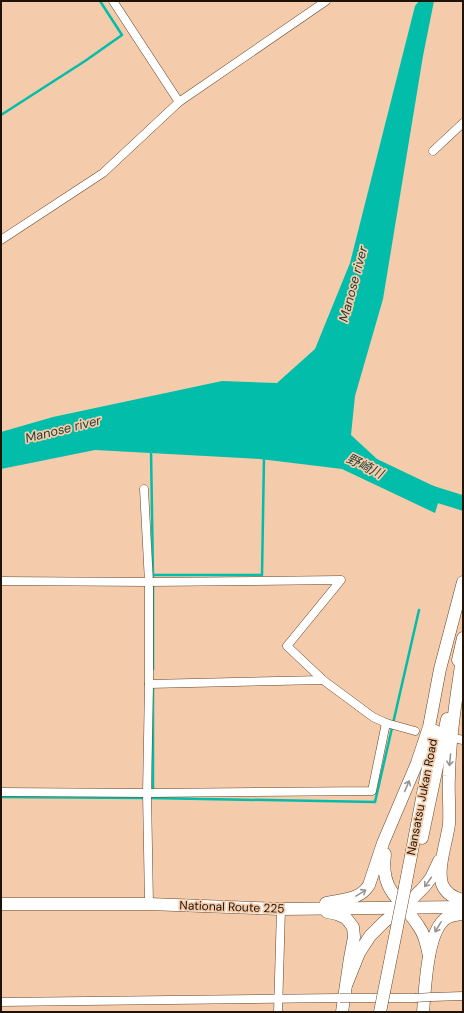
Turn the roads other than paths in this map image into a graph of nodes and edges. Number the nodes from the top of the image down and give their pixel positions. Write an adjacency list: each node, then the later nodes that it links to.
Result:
1 (113, 1): 3 (street)
2 (326, 1): 3 (street)
3 (179, 102): 6 (street)
4 (463, 123): 5 (street)
5 (433, 150)
6 (1, 240)
7 (144, 490): 9 (street)
8 (1, 581): 9 (street)
9 (149, 582): 13 (street); 14 (street)
10 (463, 582): 21 (highway, one-way to 10); 23 (highway, Nansatsu Jukan Road)
11 (463, 638): 23 (highway, Nansatsu Jukan Road)
12 (463, 652): 22 (highway, one-way to 22)
13 (323, 680): 14 (street); 15 (street)
14 (152, 684): 20 (street)
15 (386, 723): 16 (street); 20 (street)
16 (415, 731)
17 (454, 738): 18 (street)
18 (463, 740)
19 (1, 792): 20 (street)
20 (147, 793): 26 (street)
21 (392, 822): 28 (highway); 30 (highway, one-way to 21)
22 (444, 851): 24 (highway); 28 (highway, one-way to 28)
23 (409, 887): 28 (highway, Nansatsu Jukan Road)
24 (463, 900)
25 (1, 904): 26 (highway, National Route 225)
26 (149, 904): 29 (highway, National Route 225)
27 (463, 907): 28 (highway, National Route 225)
28 (404, 908): 30 (highway, National Route 225); 32 (highway); 33 (highway); 39 (highway, Nansatsu Jukan Road, bridge); 40 (highway, Nansatsu Jukan Road)
29 (281, 909): 30 (highway, National Route 225); 35 (street)
30 (296, 909): 33 (highway)
31 (463, 914): 32 (highway, one-way to 32)
32 (430, 956): 41 (highway)
33 (347, 983): 38 (highway)
34 (463, 996): 35 (street, bridge)
35 (279, 999): 36 (street); 37 (street)
36 (1, 1002)
37 (278, 1012)
38 (342, 1012)
39 (380, 1012)
40 (387, 1012)
41 (423, 1012)

